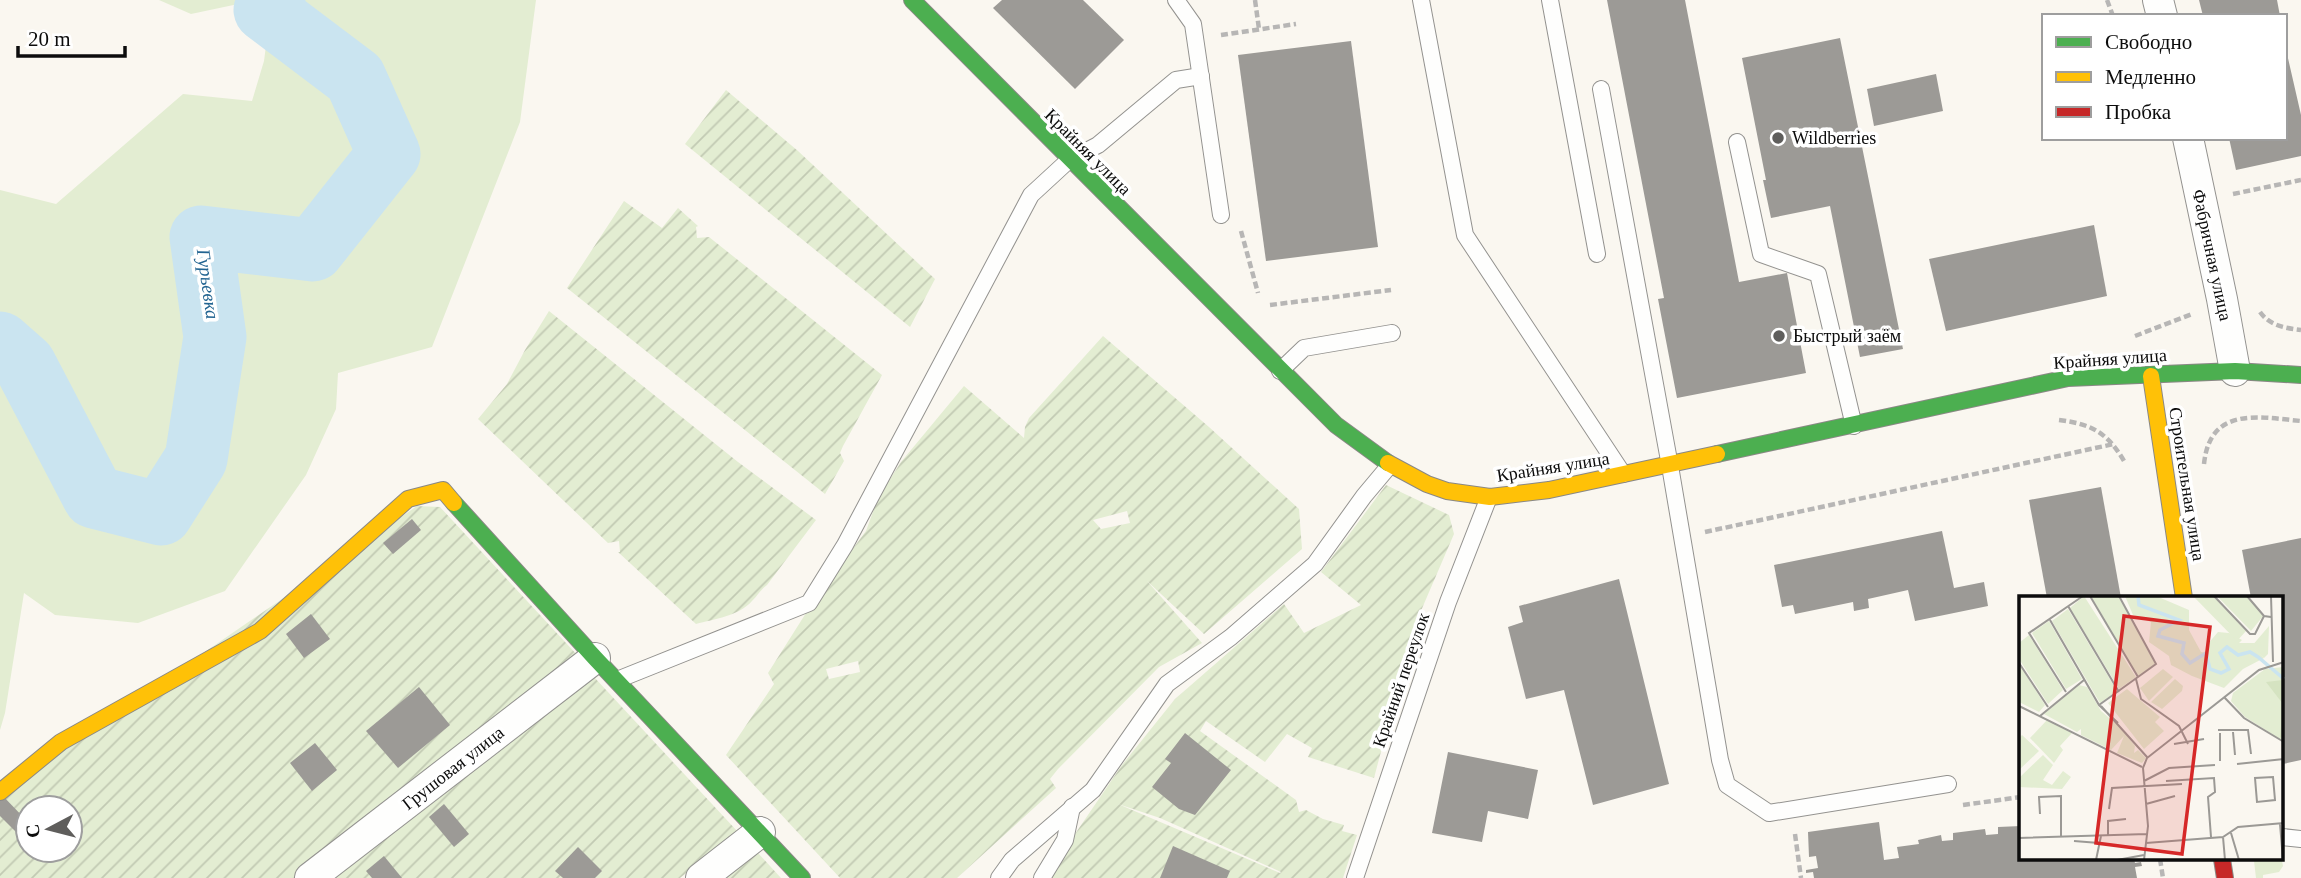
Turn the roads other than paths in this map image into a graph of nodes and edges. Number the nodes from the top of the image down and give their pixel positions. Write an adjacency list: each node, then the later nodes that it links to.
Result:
1 (912, 0): 9 (main road, Крайняя улица)
2 (1176, 0): 5 (lane)
3 (1421, 0): 20 (lane)
4 (1550, 0): 11 (lane)
5 (1201, 76): 9 (lane); 10 (lane)
6 (1601, 89): 19 (lane)
7 (2188, 140): 14 (street, Фабричная улица)
8 (1737, 142): 17 (lane)
9 (1069, 160): 13 (main road, Крайняя улица); 24 (lane)
10 (1221, 215)
11 (1597, 254)
12 (1392, 333): 13 (lane)
13 (1280, 371): 18 (main road, Крайняя улица)
14 (2235, 371): 15 (main road, Крайняя улица); 16 (main road, Крайняя улица)
15 (2301, 375)
16 (2151, 376): 17 (main road, Крайняя улица); 22 (main road, Строительная улица)
17 (1854, 426): 19 (main road, Крайняя улица)
18 (1390, 465): 21 (main road, Крайняя улица); 27 (lane)
19 (1670, 466): 20 (main road, Крайняя улица); 25 (lane)
20 (1624, 476): 21 (main road, Крайняя улица)
21 (1489, 497): 37 (lane, Крайний переулок)
22 (2184, 596)
23 (596, 658): 24 (main road); 26 (main road); 32 (street, Грушовая улица)
24 (617, 681): 28 (main road)
25 (1948, 784)
26 (0, 792)
27 (1072, 807): 35 (lane); 36 (lane)
28 (760, 832): 33 (street); 34 (main road)
29 (2300, 839): 30 (lane)
30 (2301, 856)
31 (2222, 860): 38 (main road)
32 (310, 878)
33 (701, 878)
34 (802, 878)
35 (999, 878)
36 (1042, 878)
37 (1355, 878)
38 (2225, 878)

